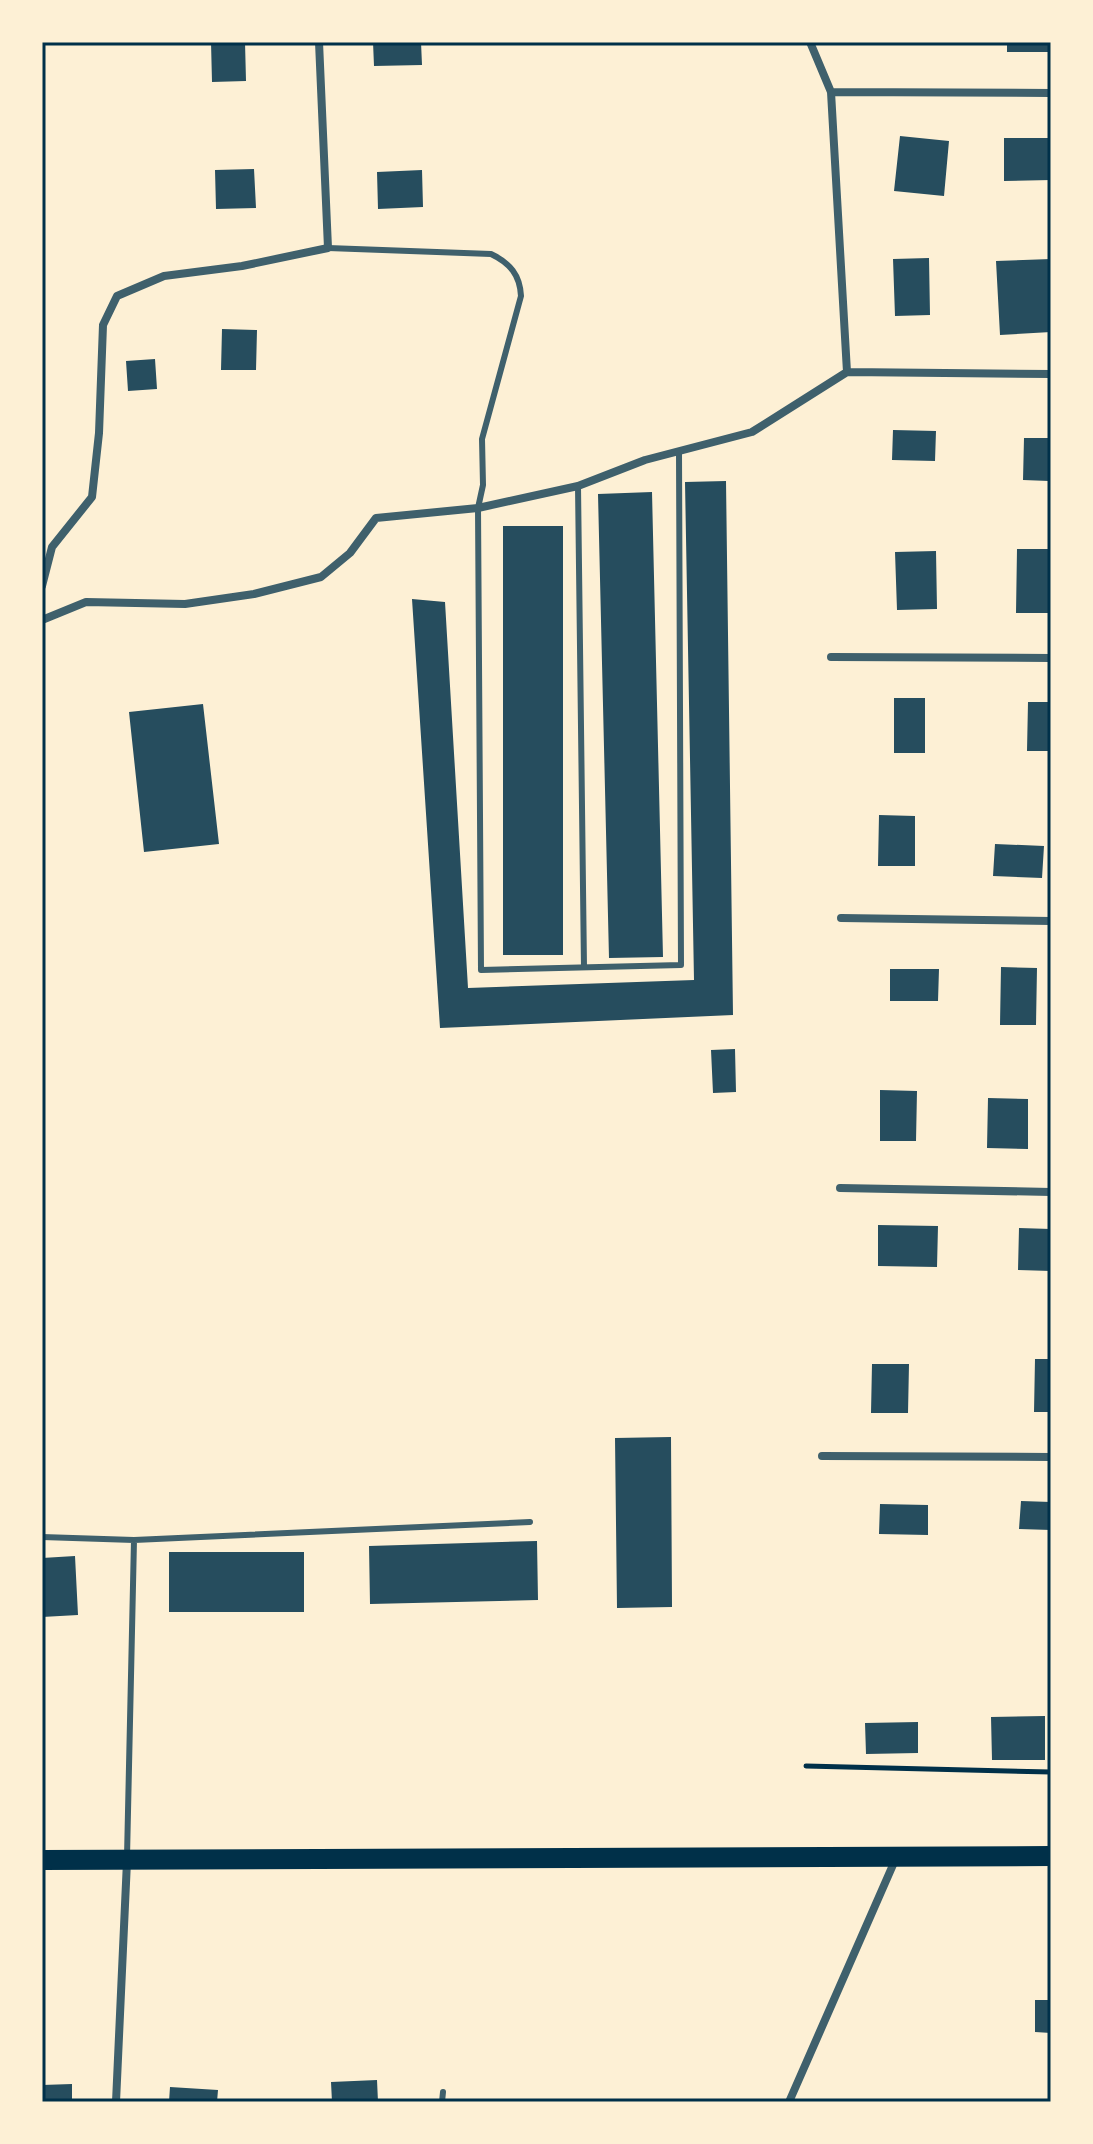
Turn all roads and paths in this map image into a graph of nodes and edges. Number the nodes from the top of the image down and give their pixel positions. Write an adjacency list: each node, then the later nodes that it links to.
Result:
1 (319, 42): 5 (street)
2 (810, 42): 3 (street)
3 (831, 92): 4 (street); 6 (street)
4 (1051, 93)
5 (328, 248): 10 (lane); 11 (street)
6 (847, 372): 7 (street); 8 (street)
7 (1051, 374)
8 (679, 451): 9 (street); 17 (lane)
9 (578, 486): 10 (street); 17 (lane)
10 (478, 508): 12 (street); 17 (lane)
11 (42, 586)
12 (42, 620)
13 (831, 657): 14 (street)
14 (1051, 658)
15 (841, 918): 16 (street)
16 (1051, 921)
17 (584, 967)
18 (840, 1188): 19 (street)
19 (1051, 1192)
20 (822, 1456): 21 (street)
21 (1051, 1457)
22 (530, 1522): 24 (lane)
23 (42, 1537): 24 (lane)
24 (134, 1540): 30 (lane)
25 (806, 1766): 26 (path)
26 (1051, 1772)
27 (1051, 1856): 28 (main road)
28 (896, 1857): 30 (main road); 34 (street)
29 (42, 1860): 30 (main road)
30 (127, 1861): 32 (street)
31 (443, 2092): 33 (lane)
32 (116, 2102)
33 (442, 2102)
34 (789, 2102)

